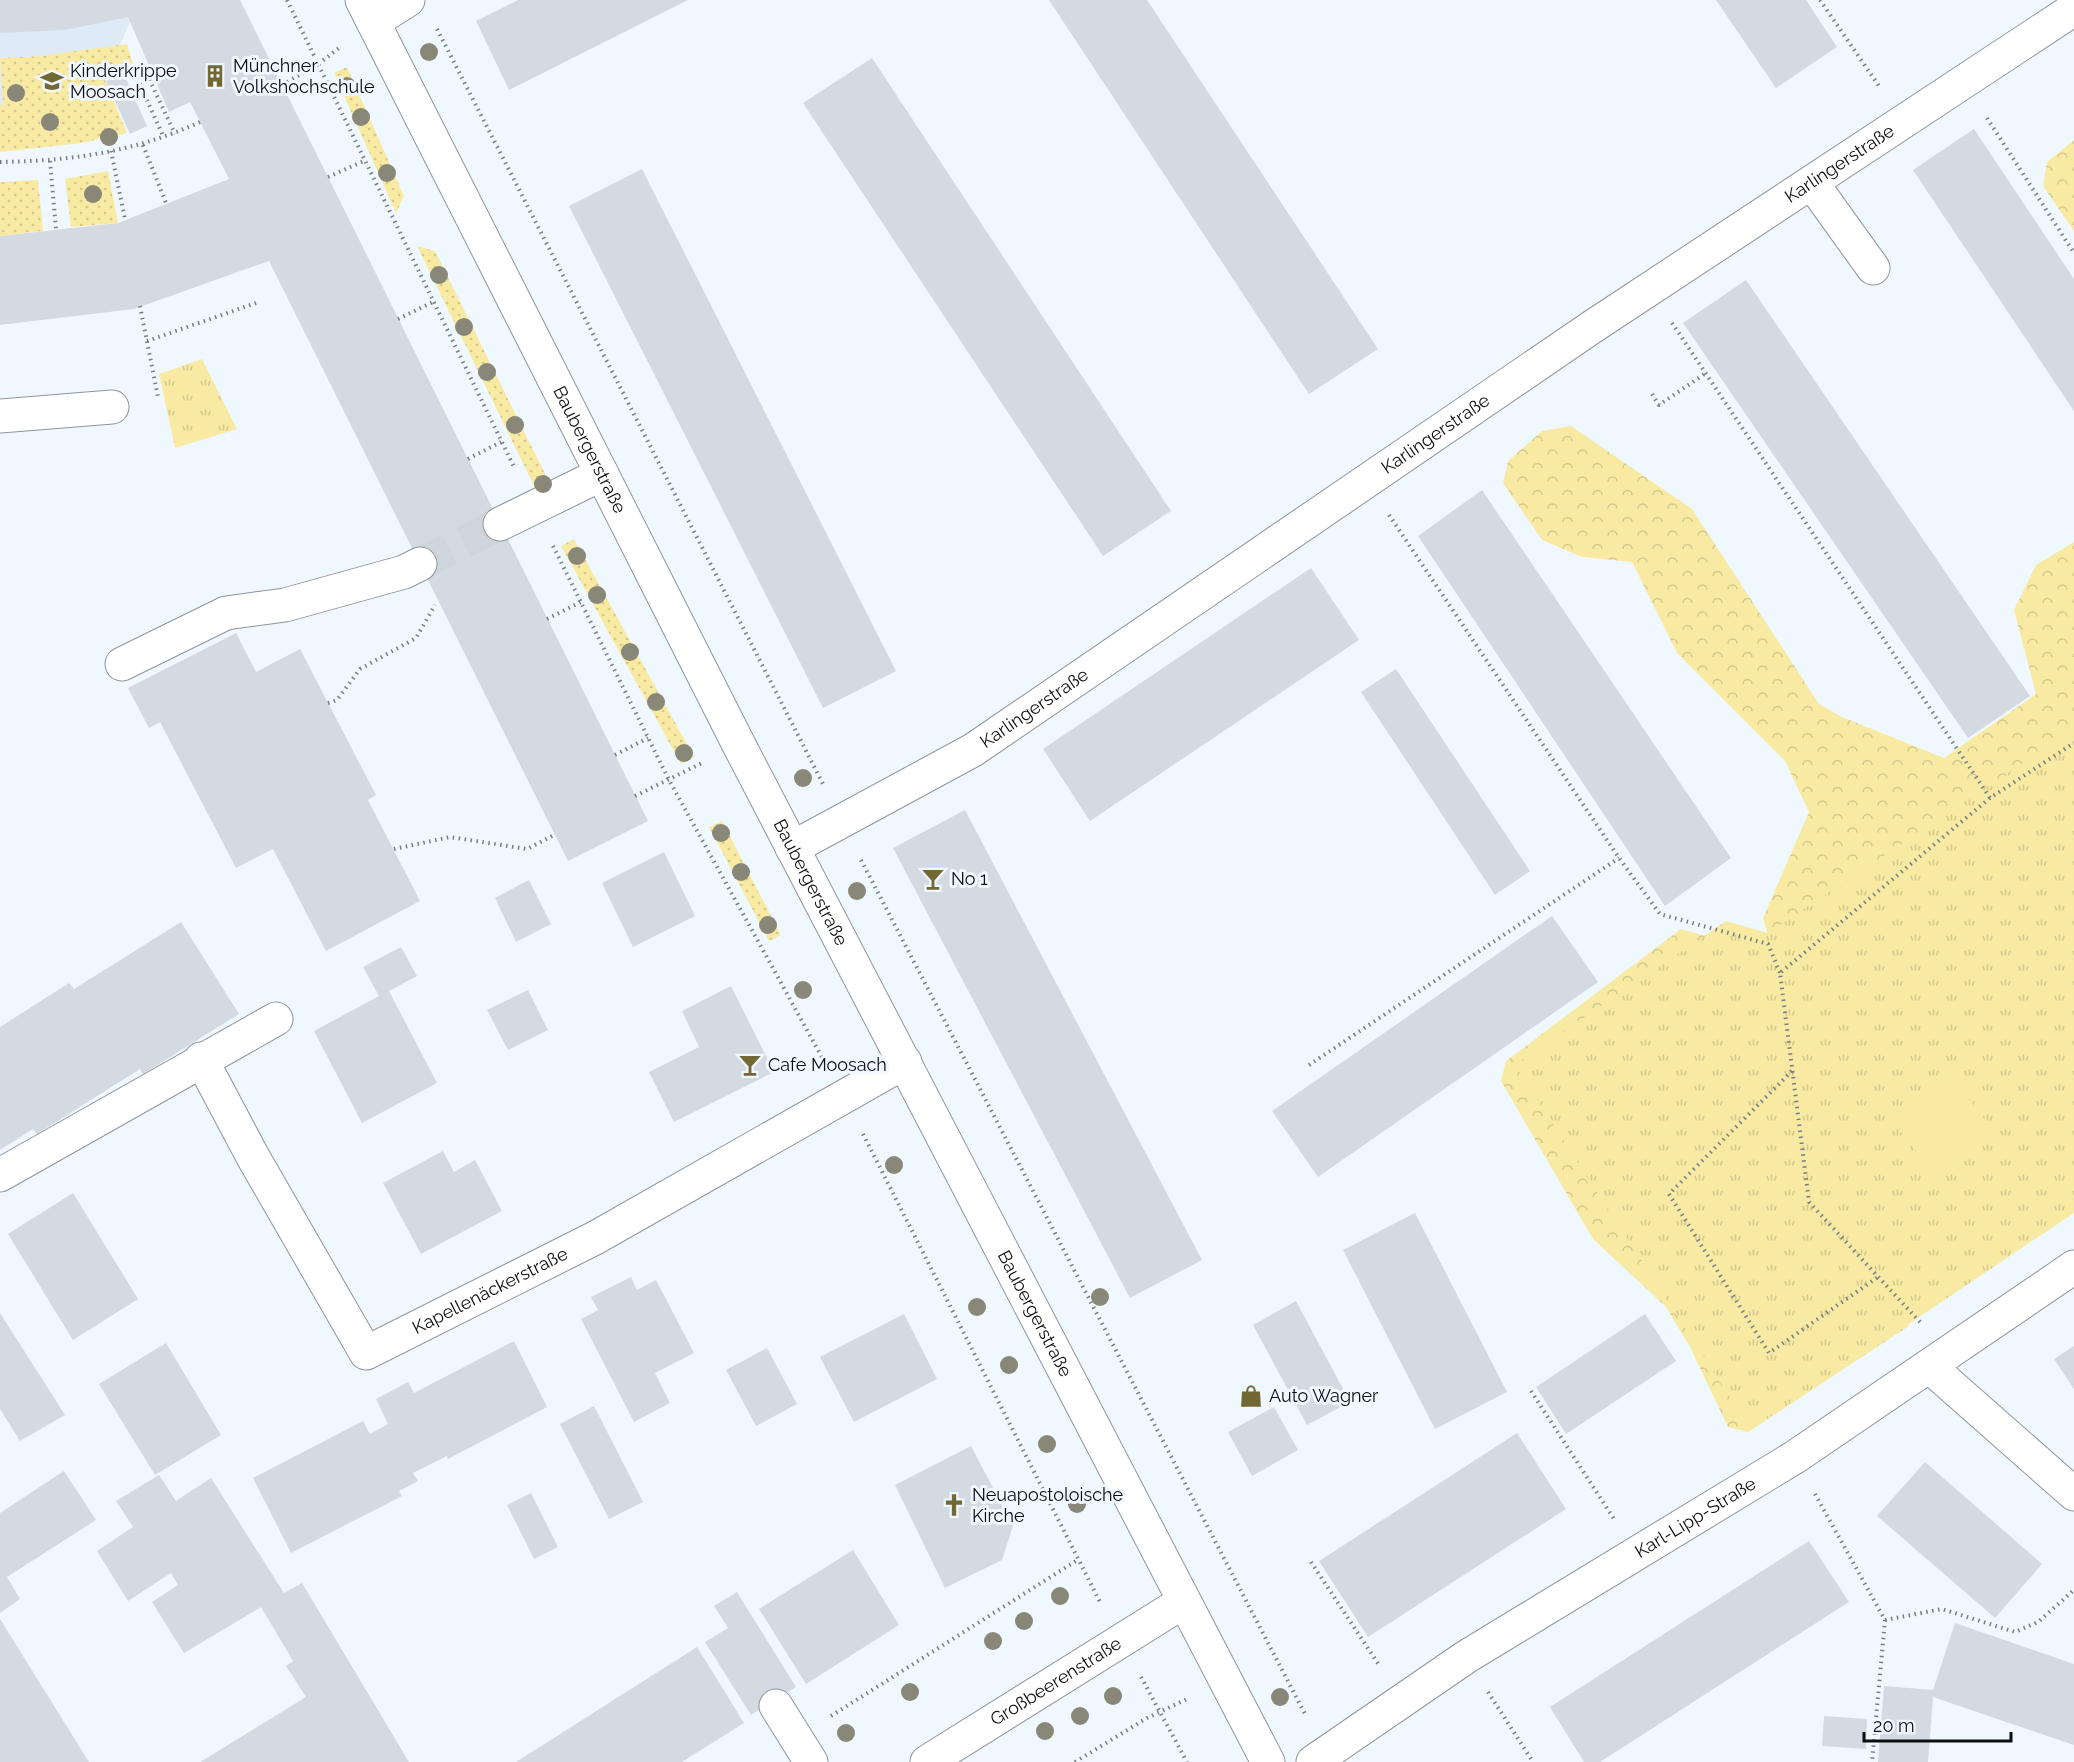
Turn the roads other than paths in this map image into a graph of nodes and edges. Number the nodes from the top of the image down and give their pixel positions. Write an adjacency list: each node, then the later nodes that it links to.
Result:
1 (408, 0): 3 (street)
2 (2074, 9): 4 (street, Karlingerstraße)
3 (368, 11): 8 (street, Baubergerstraße)
4 (1812, 183): 5 (street); 12 (street, Karlingerstraße)
5 (1873, 268)
6 (112, 407): 7 (street)
7 (0, 416)
8 (602, 474): 9 (street); 12 (street, Baubergerstraße)
9 (500, 524)
10 (420, 564): 11 (street)
11 (122, 664)
12 (792, 848): 15 (street, Baubergerstraße)
13 (276, 1019): 14 (street)
14 (201, 1059): 15 (street, Kapellenäckerstraße); 16 (street)
15 (905, 1062): 20 (street, Baubergerstraße)
16 (0, 1175)
17 (2074, 1267): 18 (street, Karl-Lipp-Straße)
18 (1940, 1360): 19 (street); 23 (street, Karl-Lipp-Straße)
19 (2074, 1494)
20 (1183, 1602): 24 (street, Großbeerenstraße); 25 (street, Baubergerstraße)
21 (776, 1706): 22 (street)
22 (804, 1750)
23 (1319, 1758)
24 (927, 1762)
25 (1268, 1762)

